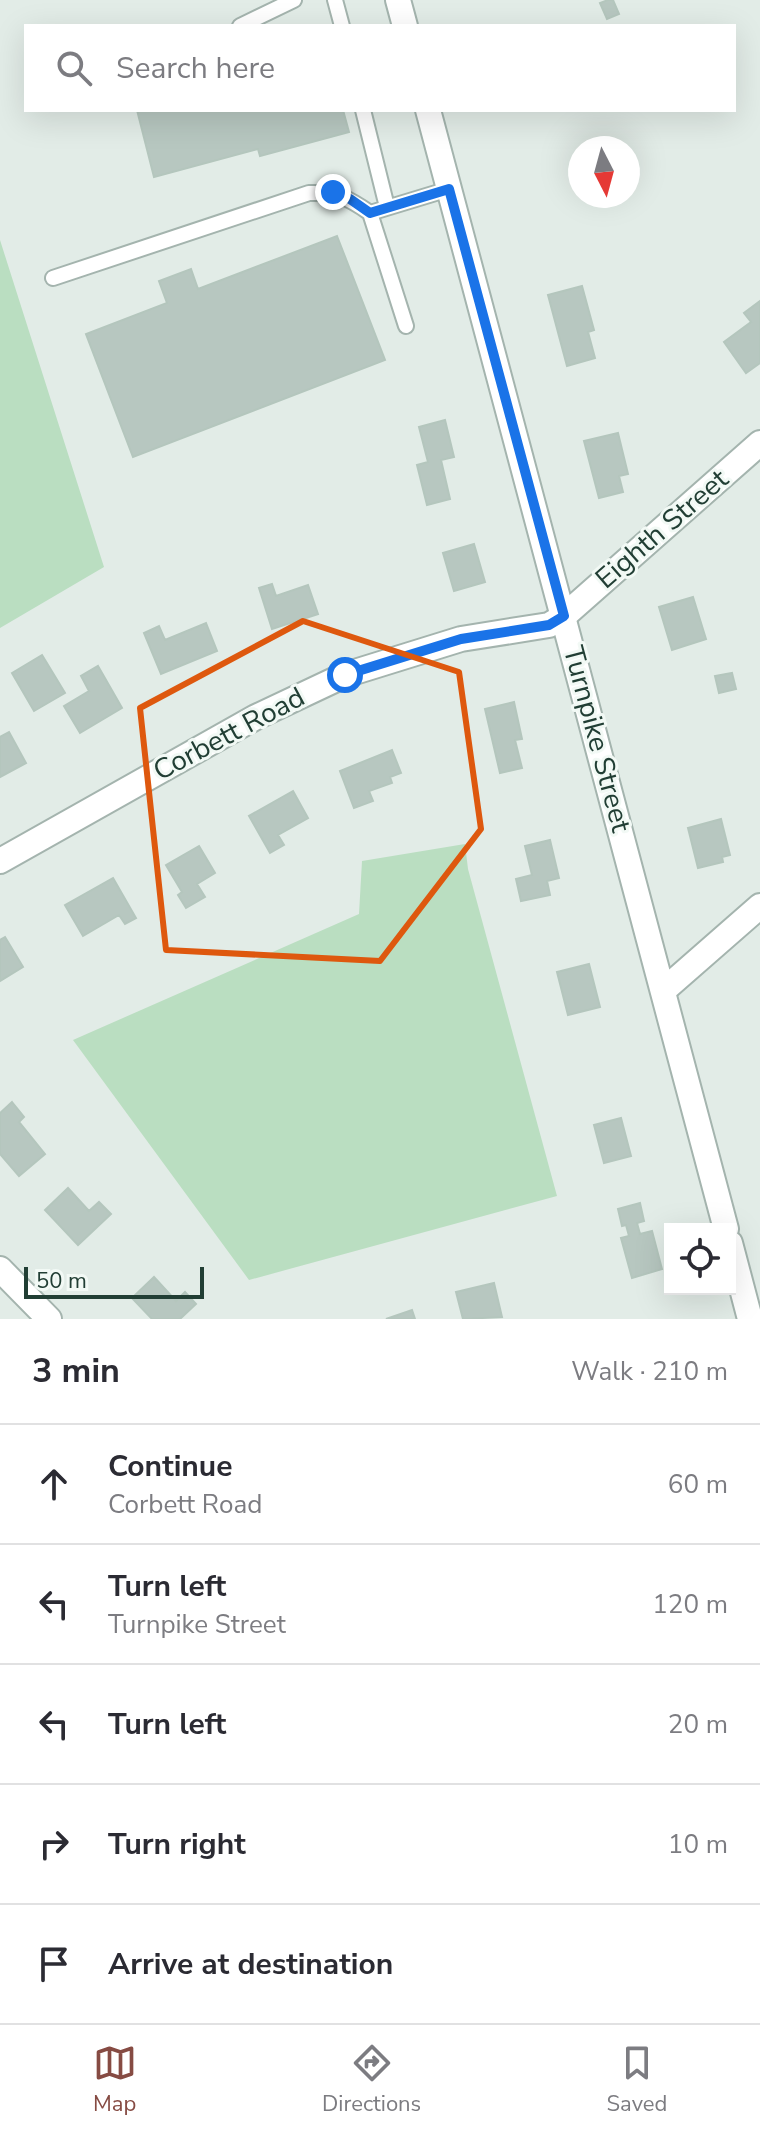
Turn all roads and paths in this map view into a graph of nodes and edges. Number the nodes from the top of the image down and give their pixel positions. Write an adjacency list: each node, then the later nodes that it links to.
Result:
1 (294, 0): 4 (lane)
2 (335, 0): 5 (lane)
3 (398, 0): 6 (street)
4 (244, 24)
5 (341, 24)
6 (404, 24)
7 (363, 112): 10 (lane)
8 (429, 112): 9 (street, Turnpike Street)
9 (449, 189): 10 (lane); 15 (street, Turnpike Street)
10 (387, 207): 11 (lane)
11 (370, 213): 12 (lane); 13 (lane)
12 (53, 278)
13 (406, 326)
14 (760, 443): 15 (street, Eighth Street)
15 (564, 616): 16 (street, Corbett Road); 18 (street, Turnpike Street)
16 (0, 861)
17 (760, 906): 18 (street)
18 (664, 990): 19 (street, Turnpike Street)
19 (724, 1223)
20 (736, 1266): 23 (street)
21 (0, 1269): 22 (street)
22 (49, 1319)
23 (750, 1319)

